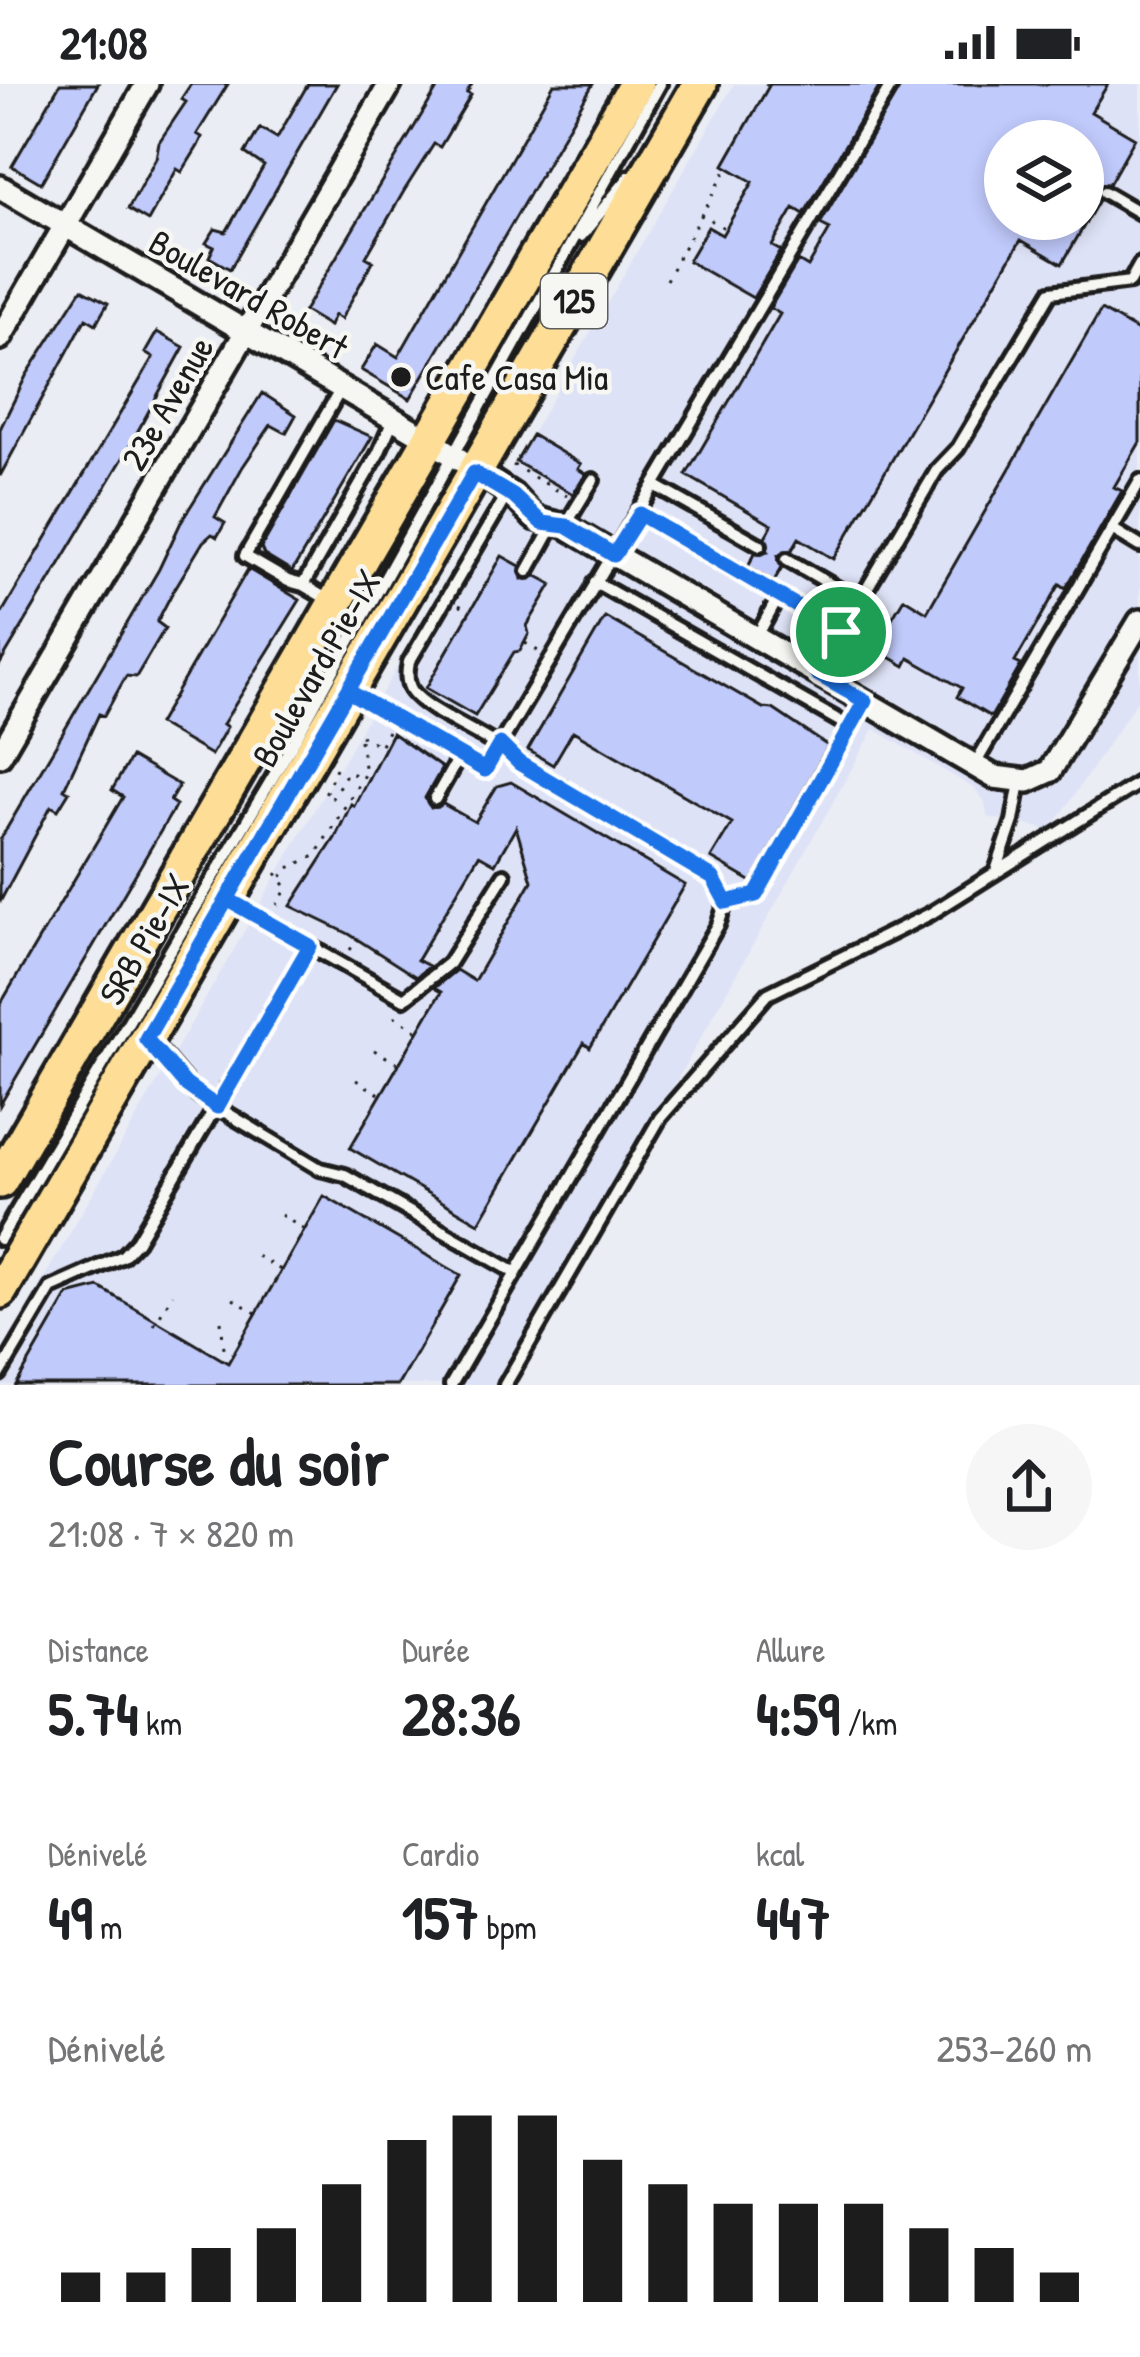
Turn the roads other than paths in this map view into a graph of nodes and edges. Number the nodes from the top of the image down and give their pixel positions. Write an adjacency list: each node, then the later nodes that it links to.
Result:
1 (147, 84): 11 (street)
2 (390, 84): 15 (street, 23e Avenue)
3 (636, 84): 19 (main road, Boulevard Pie-IX / 125)
4 (660, 84): 12 (lane)
5 (700, 84): 7 (main road, Boulevard Pie-IX / 125)
6 (892, 84): 22 (lane)
7 (675, 128): 12 (lane); 19 (main road, Boulevard Pie-IX / 125)
8 (0, 187): 11 (street, Boulevard Robert)
9 (1104, 192): 10 (lane)
10 (1140, 213)
11 (65, 226): 15 (street, Boulevard Robert); 16 (street)
12 (564, 257): 19 (lane)
13 (1140, 264): 14 (lane)
14 (1135, 285): 37 (lane)
15 (247, 331): 17 (street, Boulevard Robert); 47 (street, 23e Avenue)
16 (0, 338)
17 (342, 387): 18 (street, Boulevard Robert); 35 (lane)
18 (394, 418): 19 (street, Boulevard Robert); 24 (lane)
19 (452, 456): 23 (street, Boulevard Robert); 27 (main road, Boulevard Pie-IX / 125); 43 (main road, Boulevard Pie-IX / 125)
20 (592, 480): 26 (lane)
21 (1140, 481): 28 (lane)
22 (656, 486): 25 (lane); 29 (lane)
23 (508, 493): 26 (street, Boulevard Robert); 46 (lane)
24 (347, 508): 27 (lane); 35 (lane)
25 (640, 514): 31 (lane); 36 (lane)
26 (560, 525): 31 (street, Boulevard Robert); 33 (lane)
27 (380, 526): 38 (main road, Boulevard Pie-IX / 125)
28 (1112, 529): 30 (lane); 49 (lane)
29 (760, 544)
30 (1140, 546)
31 (614, 555): 34 (lane); 41 (street, Boulevard Robert)
32 (787, 559): 37 (lane)
33 (528, 571)
34 (595, 582): 45 (lane); 46 (lane)
35 (303, 585): 38 (lane)
36 (779, 596): 40 (lane); 41 (lane)
37 (859, 601): 40 (lane)
38 (335, 604): 52 (main road, Boulevard Pie-IX / 125)
39 (1140, 622): 50 (street)
40 (841, 632): 42 (lane)
41 (756, 638): 42 (street, Boulevard Robert)
42 (817, 674): 44 (street, Boulevard Robert)
43 (341, 678): 48 (lane); 52 (lane); 56 (main road, Boulevard Pie-IX / 125); 62 (lane, SRB Pie-IX)
44 (865, 701): 45 (lane); 49 (street, Boulevard Robert)
45 (850, 728): 57 (lane)
46 (500, 744): 48 (lane); 57 (lane)
47 (0, 755)
48 (460, 755): 53 (lane)
49 (974, 766): 50 (street, Boulevard Robert)
50 (1019, 782): 54 (lane)
51 (1140, 782): 54 (lane)
52 (228, 788): 61 (main road, Boulevard Pie-IX / 125)
53 (435, 799)
54 (996, 871): 67 (lane)
55 (504, 874): 58 (lane)
56 (227, 899): 58 (lane); 59 (main road, Boulevard Pie-IX / 125)
57 (726, 902): 63 (lane)
58 (310, 946): 60 (lane)
59 (146, 1039): 60 (lane); 64 (main road, Boulevard Pie-IX / 125)
60 (217, 1107): 63 (lane); 65 (lane)
61 (0, 1181)
62 (0, 1239)
63 (516, 1273): 66 (lane)
64 (0, 1292)
65 (0, 1374)
66 (451, 1385)
67 (506, 1385)

